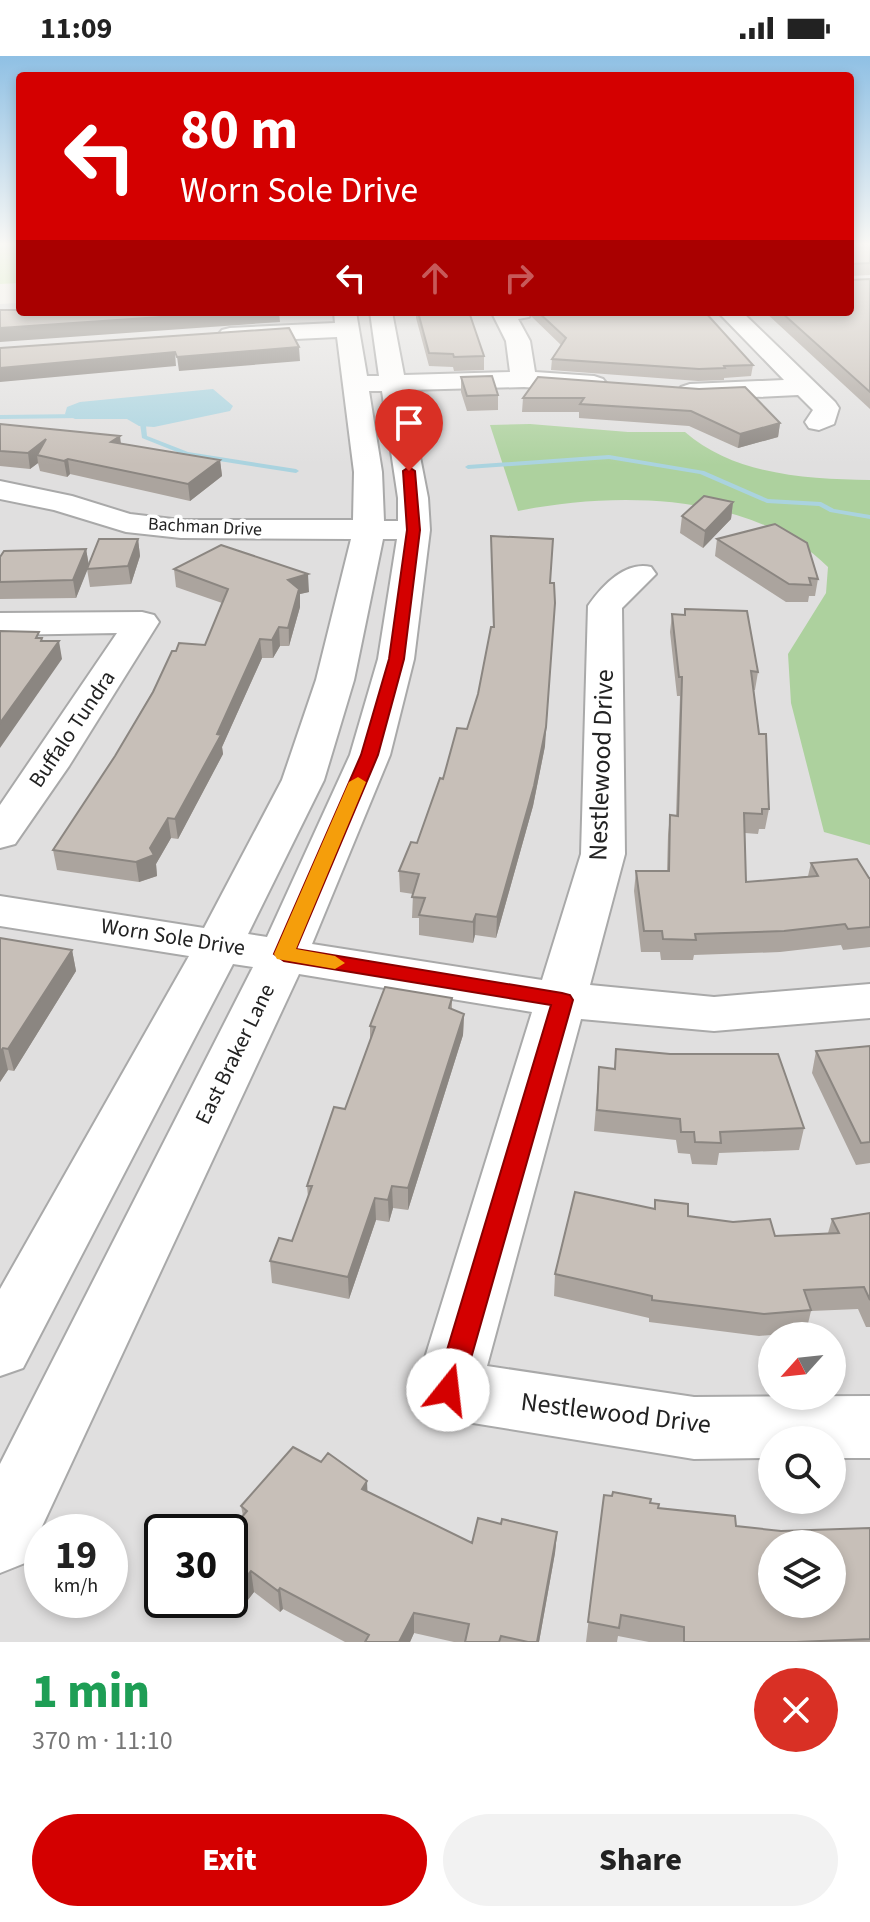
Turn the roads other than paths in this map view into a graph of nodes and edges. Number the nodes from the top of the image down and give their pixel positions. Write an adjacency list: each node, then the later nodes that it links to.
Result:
1 (381, 317): 7 (street, East Braker Lane)
2 (505, 317): 6 (street)
3 (734, 317): 9 (street)
4 (346, 321): 5 (street); 7 (street, East Braker Lane)
5 (207, 337)
6 (524, 379): 7 (street); 8 (street)
7 (374, 383): 13 (street, East Braker Lane)
8 (620, 387)
9 (805, 387): 10 (street); 11 (street)
10 (666, 391)
11 (819, 422)
12 (0, 490): 13 (street, Bachman Drive)
13 (391, 530): 18 (street, East Braker Lane); 19 (street, East Braker Lane)
14 (639, 574): 20 (street, Nestlewood Drive)
15 (0, 624): 16 (street, Buffalo Tundra)
16 (0, 835)
17 (0, 911): 18 (street, Worn Sole Drive)
18 (219, 945): 19 (street, Worn Sole Drive); 22 (street, East Braker Lane)
19 (284, 954): 20 (street, Worn Sole Drive); 24 (street, East Braker Lane)
20 (562, 1000): 21 (street, Worn Sole Drive); 23 (street, Nestlewood Drive)
21 (870, 1001)
22 (0, 1348)
23 (870, 1427)
24 (0, 1538)

